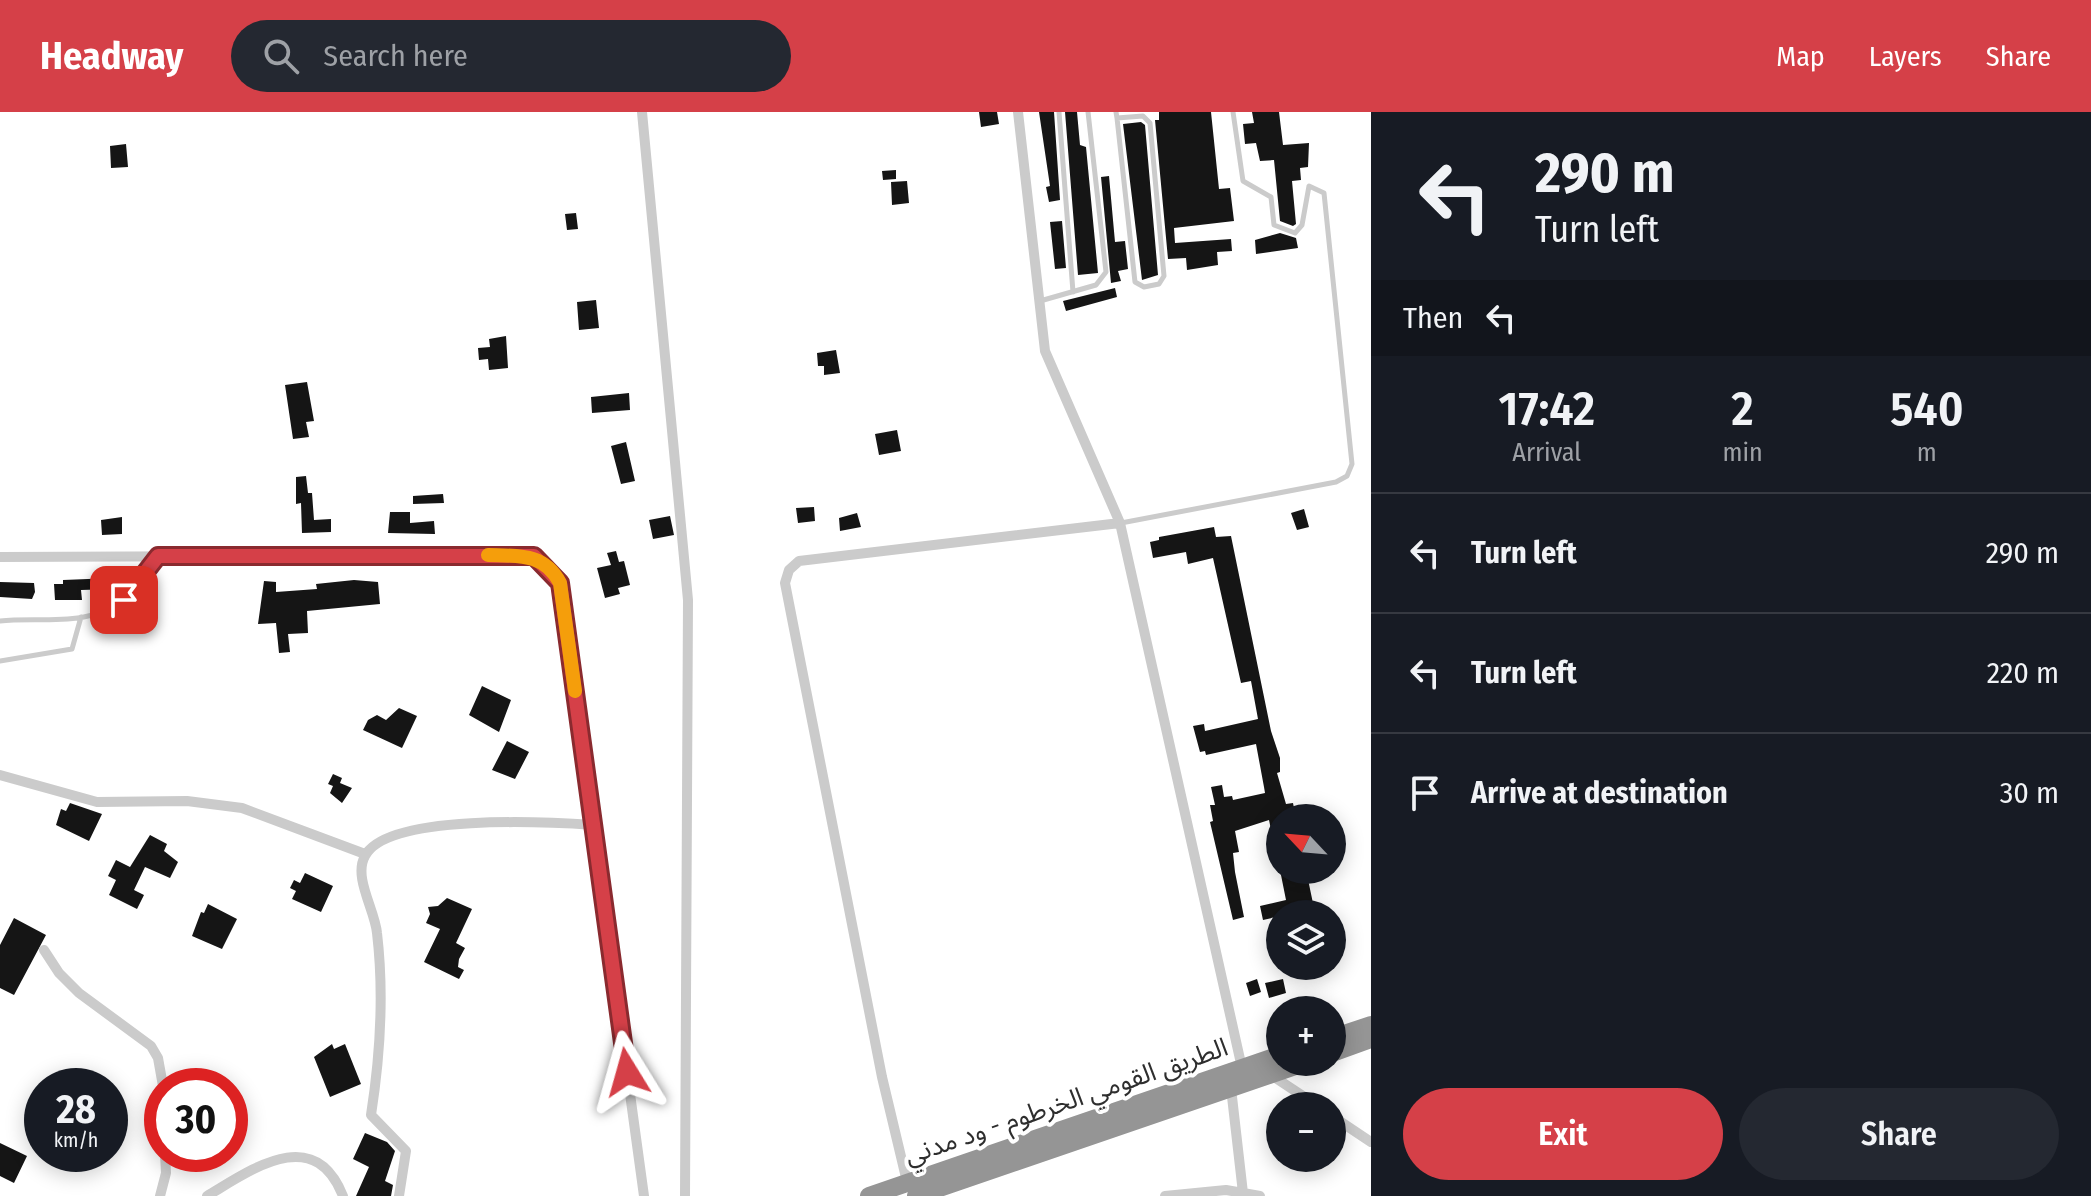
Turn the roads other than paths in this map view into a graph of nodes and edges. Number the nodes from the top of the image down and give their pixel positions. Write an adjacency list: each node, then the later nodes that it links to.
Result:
1 (642, 112): 41 (street)
2 (1018, 112): 8 (street)
3 (1059, 112): 7 (lane)
4 (1088, 112): 7 (lane)
5 (1233, 112): 9 (lane)
6 (1116, 115): 6 (lane)
7 (1073, 292): 8 (lane)
8 (1038, 302): 9 (street)
9 (1120, 523): 25 (street); 34 (street)
10 (158, 556): 11 (street); 12 (lane); 16 (street)
11 (0, 557)
12 (81, 617): 13 (lane); 14 (lane)
13 (0, 621)
14 (0, 661)
15 (0, 775): 17 (street)
16 (594, 825): 17 (street); 40 (street)
17 (365, 854): 39 (street)
18 (44, 950): 24 (street)
19 (1371, 1025): 20 (highway)
20 (1346, 1033)
21 (1371, 1039): 22 (highway)
22 (1346, 1048)
23 (1266, 1060): 25 (highway, الطريق القومي الخرطوم - ود مدني)
24 (160, 1068)
25 (1242, 1068): 34 (highway, الطريق القومي الخرطوم - ود مدني)
26 (1268, 1076): 28 (highway, الطريق القومي الخرطوم - ود مدني)
27 (1273, 1076): 29 (street)
28 (1231, 1088): 33 (highway, الطريق القومي الخرطوم - ود مدني); 35 (street)
29 (1297, 1092)
30 (1346, 1125): 31 (street)
31 (1371, 1142)
32 (166, 1172): 36 (street)
33 (959, 1188): 34 (highway, الطريق القومي الخرطوم - ود مدني)
34 (911, 1192): 42 (highway, الطريق القومي الخرطوم - ود مدني)
35 (1243, 1193): 43 (street); 44 (street)
36 (160, 1196)
37 (207, 1196): 38 (street)
38 (343, 1196)
39 (399, 1196)
40 (644, 1196)
41 (685, 1196)
42 (869, 1196)
43 (1165, 1196)
44 (1260, 1196)

